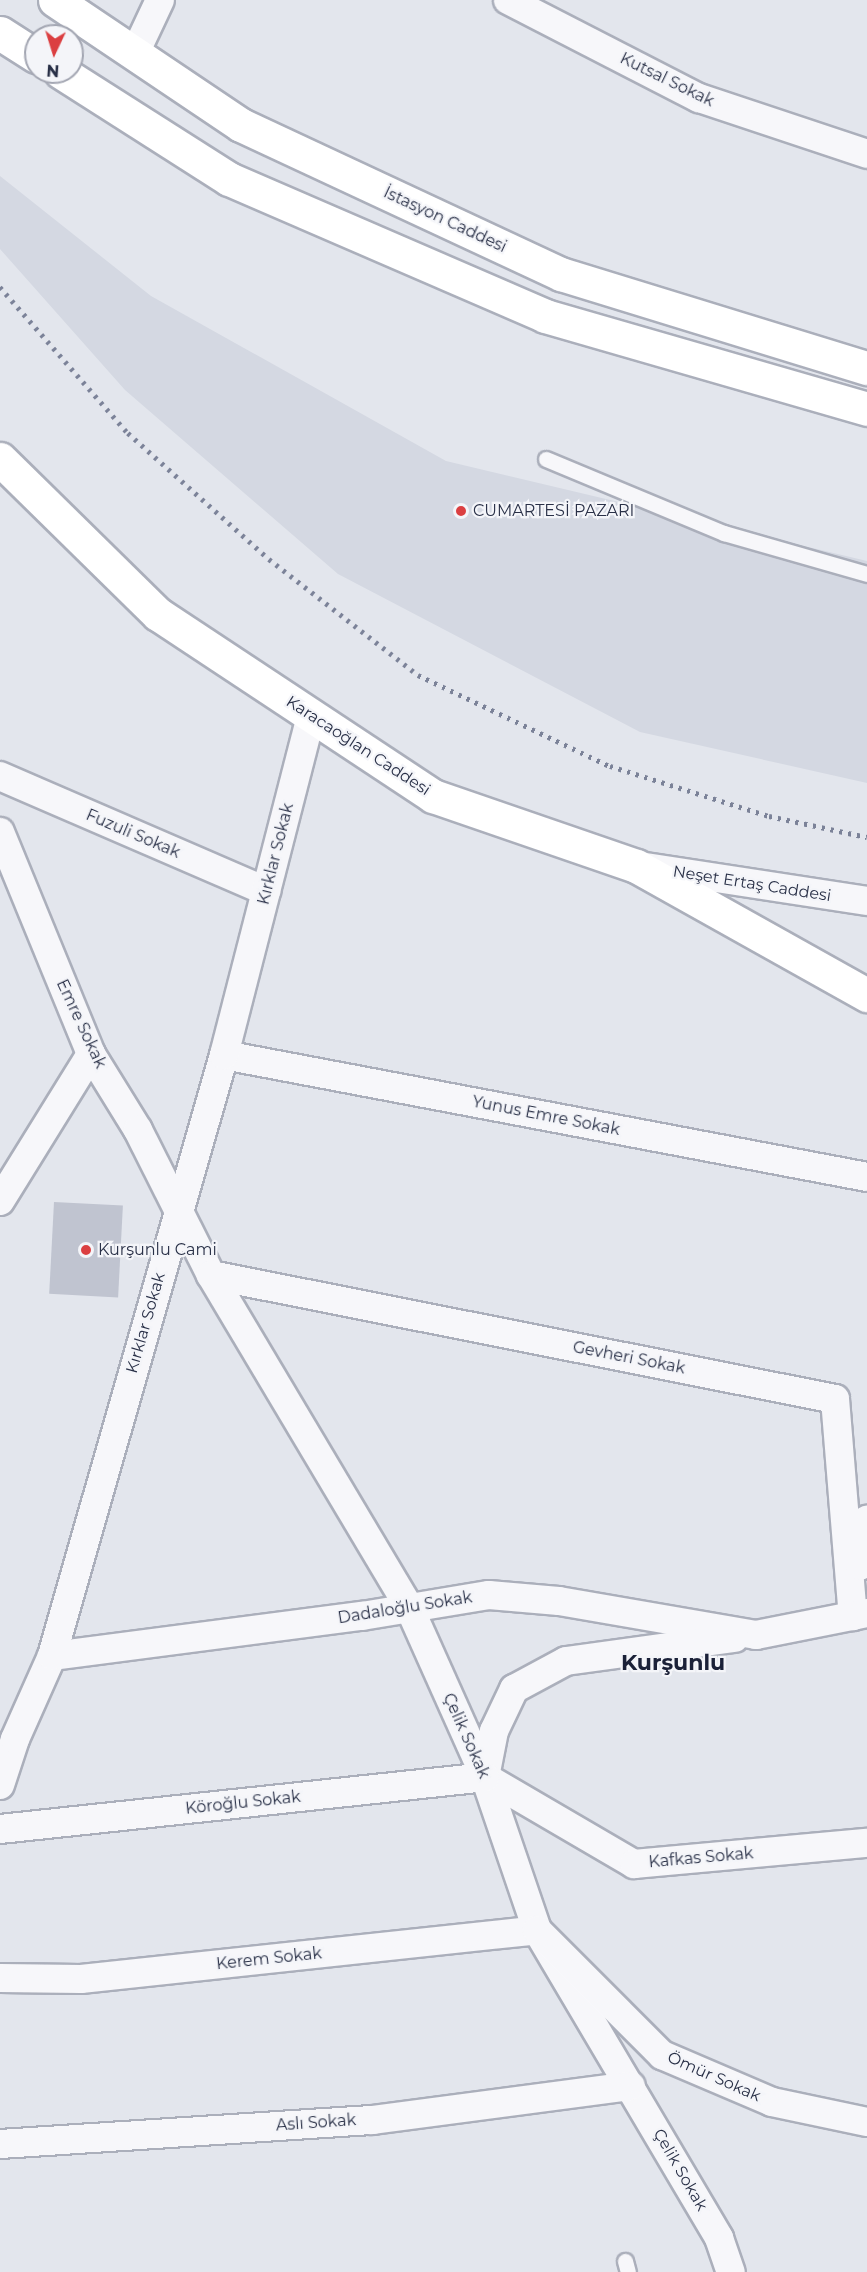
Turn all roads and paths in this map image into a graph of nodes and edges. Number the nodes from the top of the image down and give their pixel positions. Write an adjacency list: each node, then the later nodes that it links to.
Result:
1 (56, 0): 6 (street, İstasyon Caddesi)
2 (160, 0): 6 (street)
3 (516, 2): 8 (street, Kutsal Sokak)
4 (0, 33): 5 (street)
5 (24, 48)
6 (136, 51): 9 (street, İstasyon Caddesi)
7 (80, 84): 10 (street)
8 (867, 154)
9 (867, 368)
10 (867, 409)
11 (0, 459): 14 (street, Karacaoğlan Caddesi)
12 (546, 459): 13 (lane)
13 (867, 574)
14 (311, 715): 17 (street, Karacaoğlan Caddesi); 18 (street, Kırklar Sokak)
15 (0, 776): 18 (street, Fuzuli Sokak)
16 (3, 846): 21 (street, Emre Sokak)
17 (636, 866): 19 (street, Neşet Ertaş Caddesi); 20 (street, Karacaoğlan Caddesi)
18 (266, 891): 22 (street, Kırklar Sokak)
19 (867, 901)
20 (867, 995)
21 (91, 1054): 24 (street); 25 (street, Emre Sokak)
22 (224, 1055): 23 (street, Yunus Emre Sokak); 25 (street, Kırklar Sokak)
23 (867, 1177)
24 (0, 1201)
25 (177, 1209): 26 (street, Çelik Sokak); 31 (street, Kırklar Sokak)
26 (211, 1275): 28 (street, Çelik Sokak); 29 (street, Gevheri Sokak)
27 (867, 1520): 29 (street)
28 (410, 1609): 30 (street, Dadaloğlu Sokak); 31 (street, Dadaloğlu Sokak); 32 (street, Çelik Sokak)
29 (860, 1614): 30 (street, Dadaloğlu Sokak)
30 (756, 1635): 32 (street, Dadaloğlu Sokak)
31 (52, 1656): 33 (street, Kırklar Sokak)
32 (485, 1777): 34 (street, Köroğlu Sokak); 35 (street, Kafkas Sokak); 36 (street, Çelik Sokak)
33 (0, 1785)
34 (0, 1829)
35 (867, 1843)
36 (537, 1930): 37 (street, Kerem Sokak); 38 (street, Çelik Sokak); 39 (street, Ömür Sokak)
37 (0, 1978)
38 (631, 2086): 40 (street, Aslı Sokak); 41 (street, Çelik Sokak)
39 (867, 2122)
40 (0, 2144)
41 (731, 2272)

